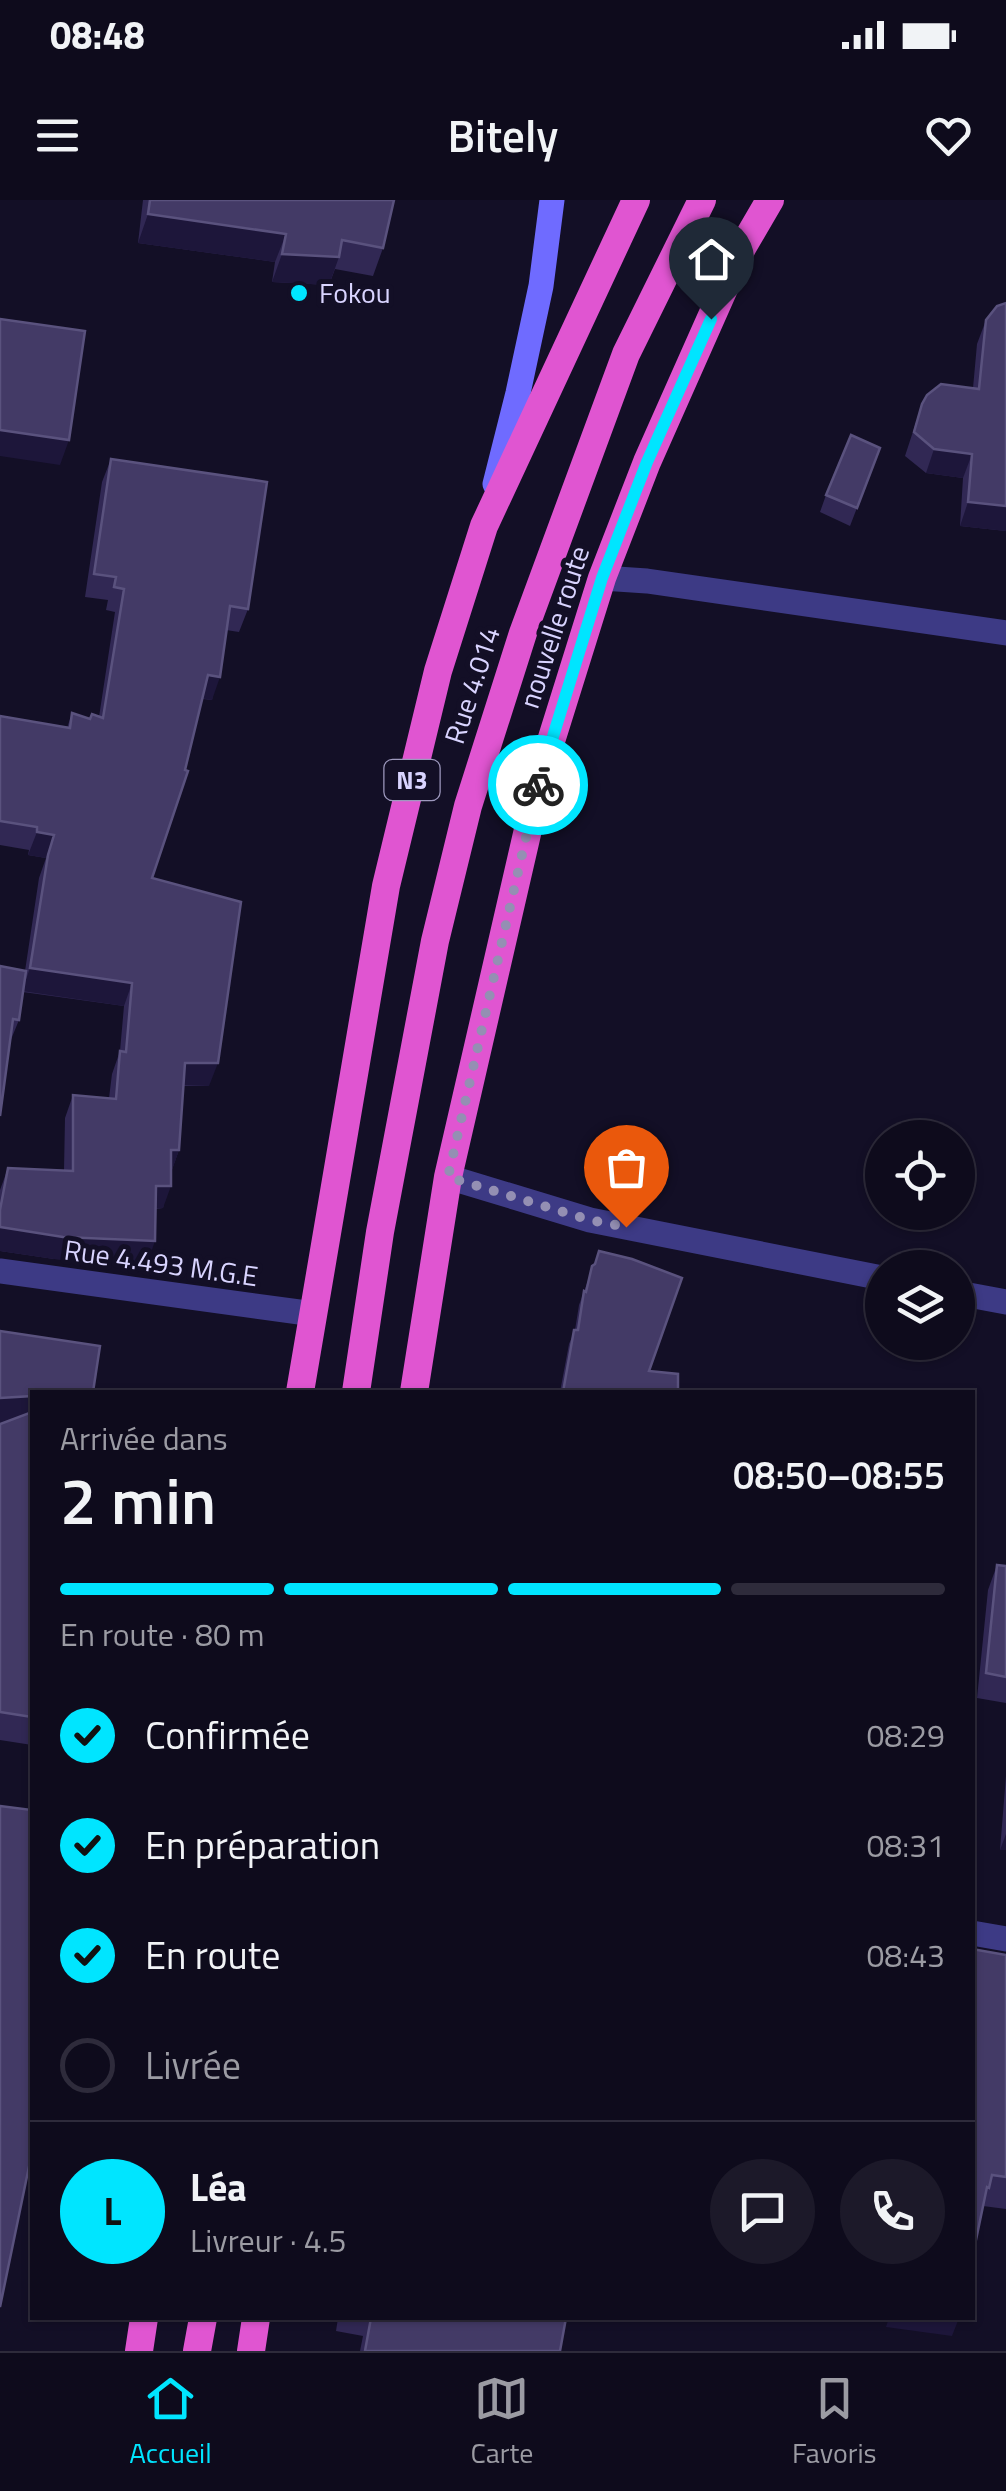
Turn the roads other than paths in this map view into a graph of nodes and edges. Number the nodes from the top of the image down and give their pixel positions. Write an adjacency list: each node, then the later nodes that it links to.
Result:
1 (552, 200): 5 (main road)
2 (636, 200): 5 (highway, N3)
3 (702, 200): 15 (highway, Rue 4.014)
4 (770, 200): 6 (highway, nouvelle route)
5 (484, 526): 13 (highway, N3)
6 (602, 578): 7 (street); 8 (highway, nouvelle route)
7 (1006, 633)
8 (448, 1177): 10 (street); 16 (highway, nouvelle route)
9 (0, 1271): 13 (street, Rue 4.493 M.G.E)
10 (865, 1275)
11 (975, 1296): 12 (street)
12 (1006, 1302)
13 (314, 1314): 14 (highway, N3)
14 (300, 1390)
15 (356, 1390)
16 (414, 1390)
17 (975, 1933): 18 (street)
18 (1006, 1938)
19 (144, 2320): 22 (highway)
20 (202, 2320): 23 (highway)
21 (256, 2320): 24 (highway)
22 (139, 2351)
23 (197, 2351)
24 (251, 2351)

